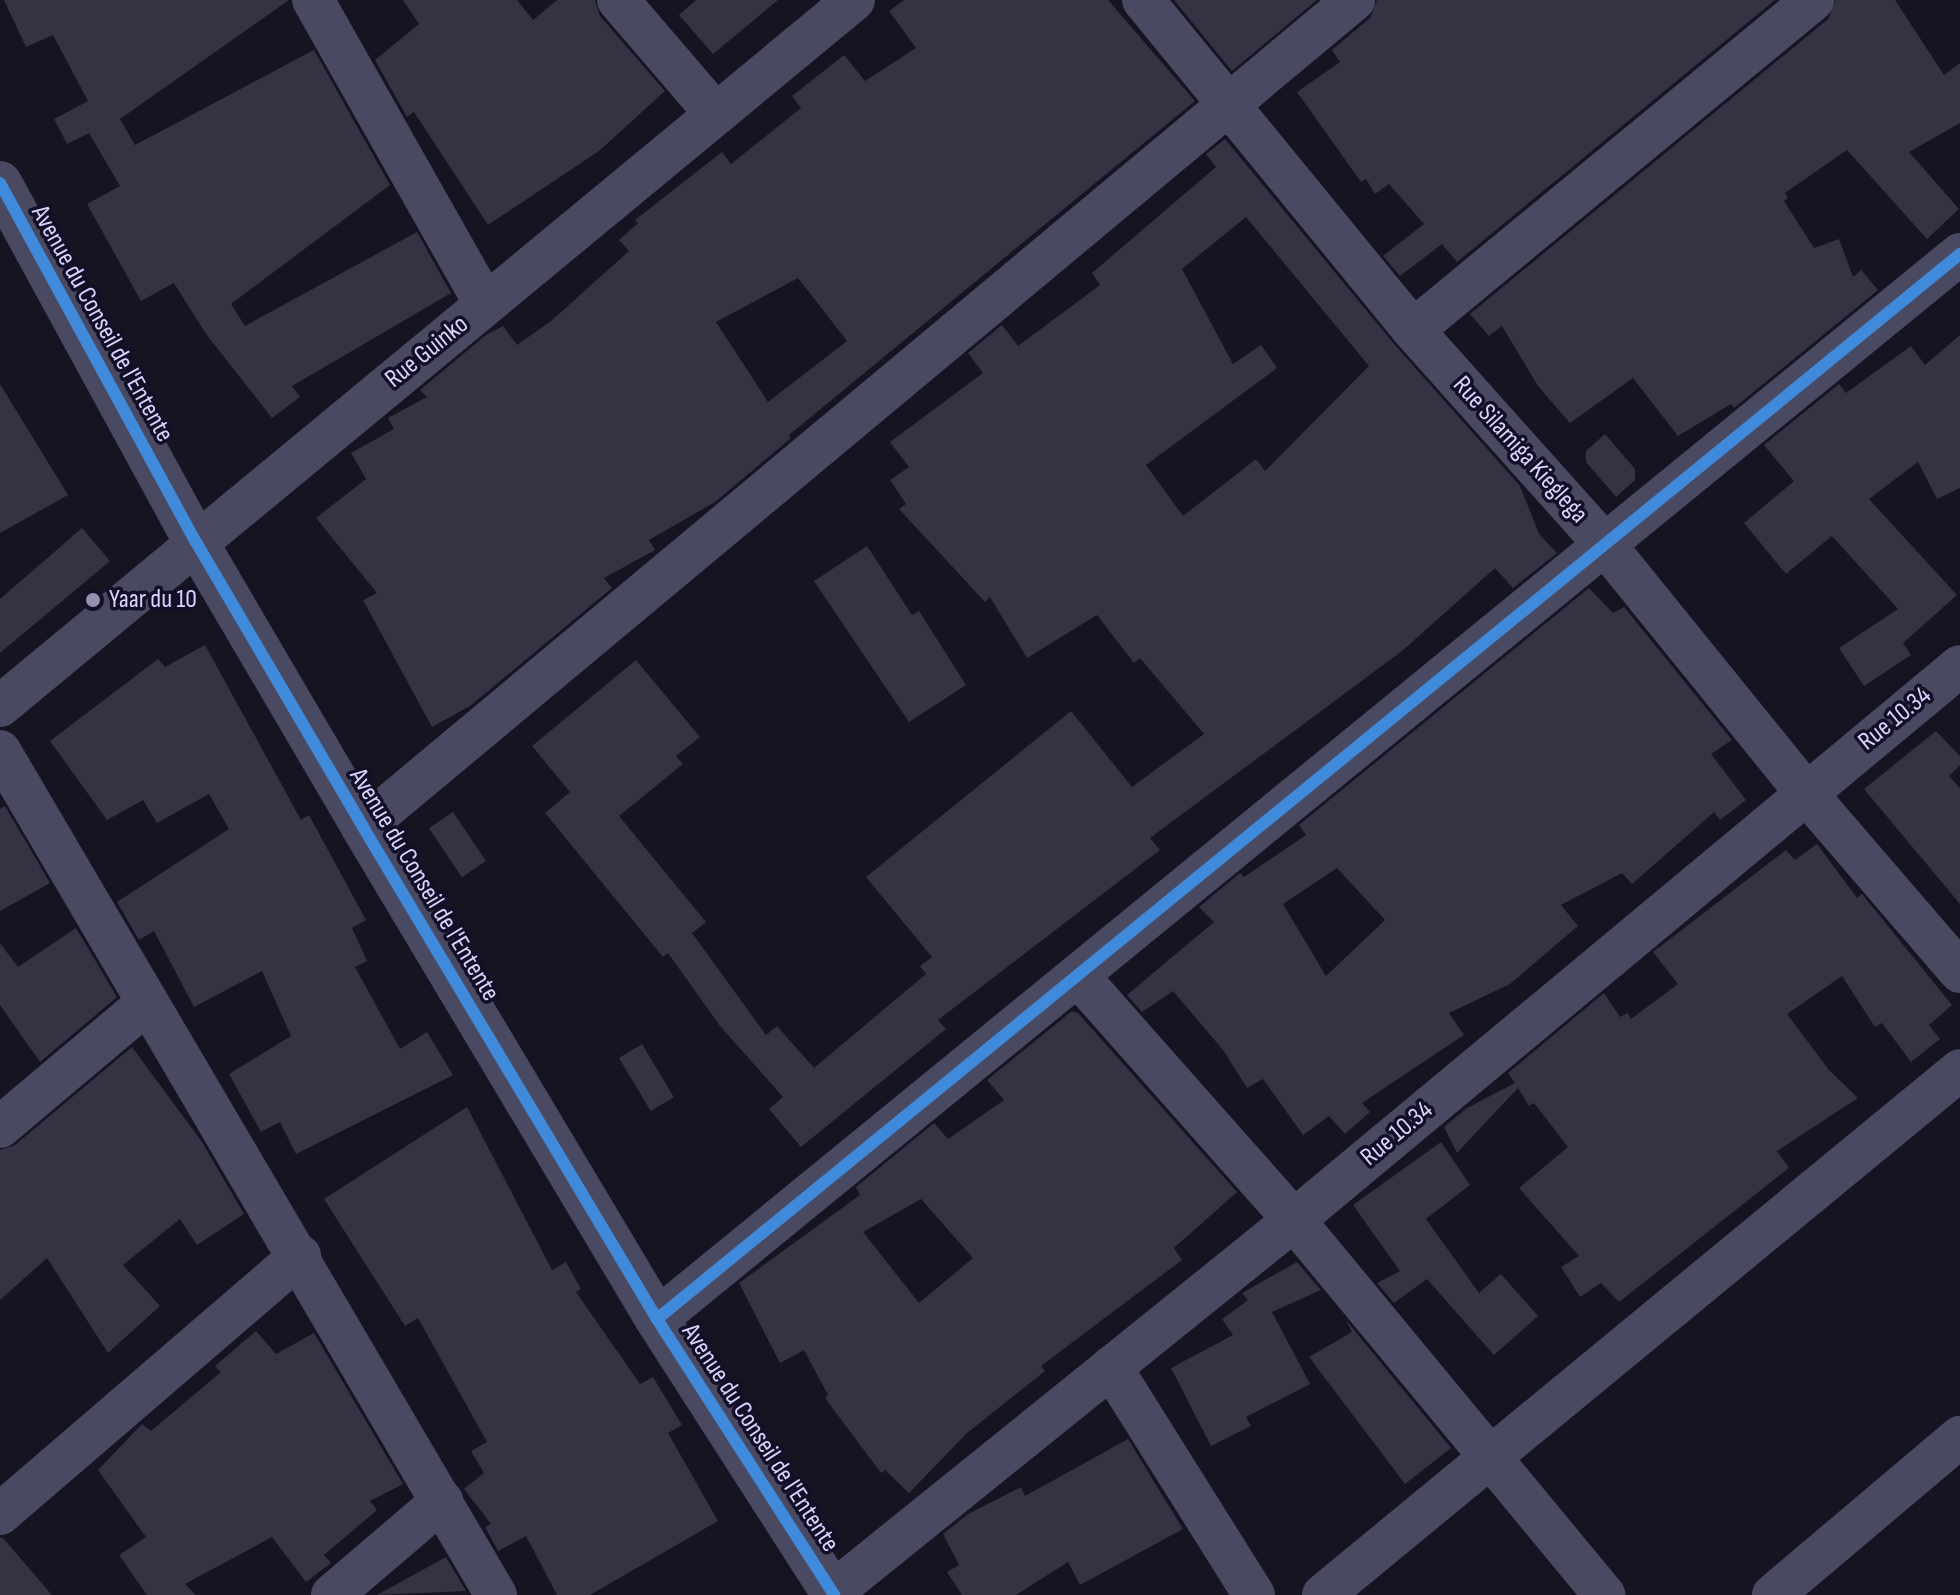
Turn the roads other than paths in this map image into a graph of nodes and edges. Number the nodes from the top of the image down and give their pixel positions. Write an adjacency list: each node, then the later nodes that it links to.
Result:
1 (313, 0): 11 (street)
2 (618, 0): 8 (street)
3 (854, 0): 8 (street, Rue Guinko)
4 (1143, 0): 7 (street, Rue Silamiga Kieglega)
5 (1354, 0): 7 (street)
6 (1813, 0): 12 (street)
7 (1228, 102): 12 (street, Rue Silamiga Kieglega); 19 (street)
8 (715, 113): 11 (street, Rue Guinko)
9 (0, 183): 13 (street, Avenue du Conseil de l'Entente)
10 (1960, 254): 14 (street)
11 (485, 304): 13 (street, Rue Guinko)
12 (1413, 330): 14 (street, Rue Silamiga Kieglega)
13 (196, 542): 16 (street, Rue Guinko); 19 (street, Avenue du Conseil de l'Entente)
14 (1606, 546): 18 (street, Rue Silamiga Kieglega); 21 (street)
15 (1960, 666): 18 (street, Rue 10.34)
16 (0, 706)
17 (0, 751): 22 (street)
18 (1806, 793): 20 (street, Rue Silamiga Kieglega); 25 (street, Rue 10.34)
19 (363, 827): 27 (street, Avenue du Conseil de l'Entente)
20 (1960, 972)
21 (1078, 976): 25 (street); 27 (street)
22 (146, 1004): 24 (street); 26 (street)
23 (1960, 1070): 30 (street)
24 (0, 1127)
25 (1294, 1220): 28 (street, Rue 10.34); 30 (street)
26 (300, 1256): 31 (street); 32 (street)
27 (657, 1319): 33 (street, Avenue du Conseil de l'Entente)
28 (1111, 1367): 33 (street, Rue 10.34); 36 (street)
29 (1960, 1437): 39 (street)
30 (1487, 1459): 37 (street); 38 (street)
31 (442, 1501): 34 (street); 35 (street)
32 (0, 1514)
33 (832, 1594)
34 (332, 1595)
35 (496, 1595)
36 (1254, 1595)
37 (1323, 1595)
38 (1604, 1595)
39 (1773, 1595)

